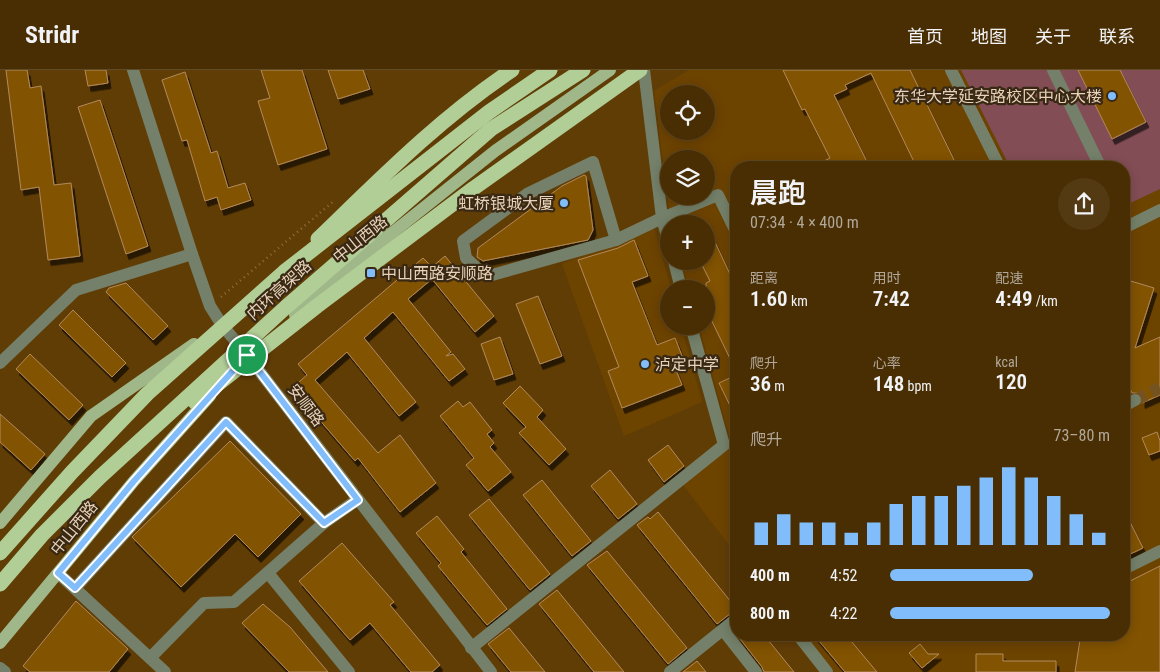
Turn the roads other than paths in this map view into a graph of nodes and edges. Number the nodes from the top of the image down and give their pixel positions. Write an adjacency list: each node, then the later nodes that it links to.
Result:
1 (133, 70): 19 (street, 安顺路)
2 (512, 70): 20 (highway, bridge)
3 (550, 70): 20 (highway, 内环高架路, bridge); 21 (main road, 中山西路)
4 (583, 70): 25 (highway, 内环高架路, bridge)
5 (610, 70): 23 (main road, 中山西路)
6 (640, 70): 25 (highway, bridge)
7 (644, 70): 13 (street)
8 (951, 70): 10 (street)
9 (1054, 70): 11 (street)
10 (996, 161)
11 (1098, 161)
12 (1160, 210): 17 (street)
13 (662, 215)
14 (669, 215): 16 (street)
15 (660, 219): 18 (street)
16 (730, 220)
17 (1130, 221)
18 (616, 240): 18 (street)
19 (192, 254): 21 (street, 安顺路); 24 (street)
20 (284, 272): 30 (highway, 内环高架路, bridge)
21 (222, 325): 23 (street, 安顺路); 27 (main road, 中山西路)
22 (693, 335): 42 (street)
23 (247, 355): 26 (street, 安顺路); 32 (main road, 中山西路)
24 (0, 363)
25 (100, 476): 34 (highway, 内环高架路, bridge)
26 (358, 500): 28 (street); 42 (street, 安顺路)
27 (0, 523)
28 (324, 523): 33 (street); 35 (street)
29 (1160, 551): 31 (street)
30 (0, 553)
31 (1130, 566)
32 (58, 573): 35 (street); 41 (main road, 中山西路)
33 (268, 573): 43 (street); 47 (street)
34 (0, 584)
35 (75, 588): 43 (street)
36 (730, 625): 37 (street)
37 (723, 630): 38 (street); 49 (street)
38 (730, 639)
39 (732, 641): 50 (street)
40 (803, 641): 51 (street)
41 (0, 643)
42 (471, 648): 48 (street, 安顺路)
43 (150, 658): 46 (street)
44 (0, 668): 45 (street)
45 (5, 672)
46 (165, 672)
47 (349, 672)
48 (491, 672)
49 (670, 672)
50 (756, 672)
51 (827, 672)

